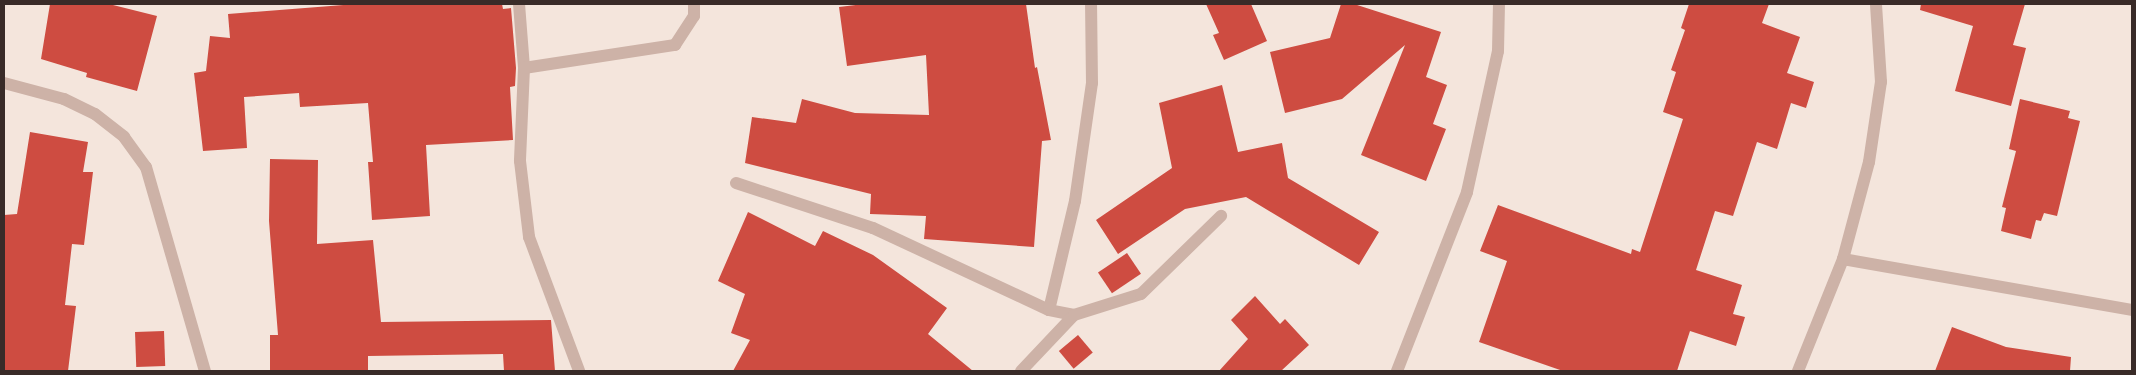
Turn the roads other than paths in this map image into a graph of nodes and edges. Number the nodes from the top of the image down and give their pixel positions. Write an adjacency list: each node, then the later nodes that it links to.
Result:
1 (519, 4): 6 (street)
2 (694, 4): 6 (street)
3 (1091, 4): 11 (street)
4 (1498, 4): 17 (street)
5 (1876, 4): 10 (street)
6 (524, 68): 15 (street)
7 (4, 83): 14 (street)
8 (736, 183): 11 (street)
9 (1221, 216): 13 (street)
10 (1843, 259): 12 (street); 18 (street)
11 (1049, 310): 13 (street)
12 (2132, 310)
13 (1074, 315): 16 (street)
14 (205, 371)
15 (579, 371)
16 (1021, 371)
17 (1397, 371)
18 (1798, 371)

